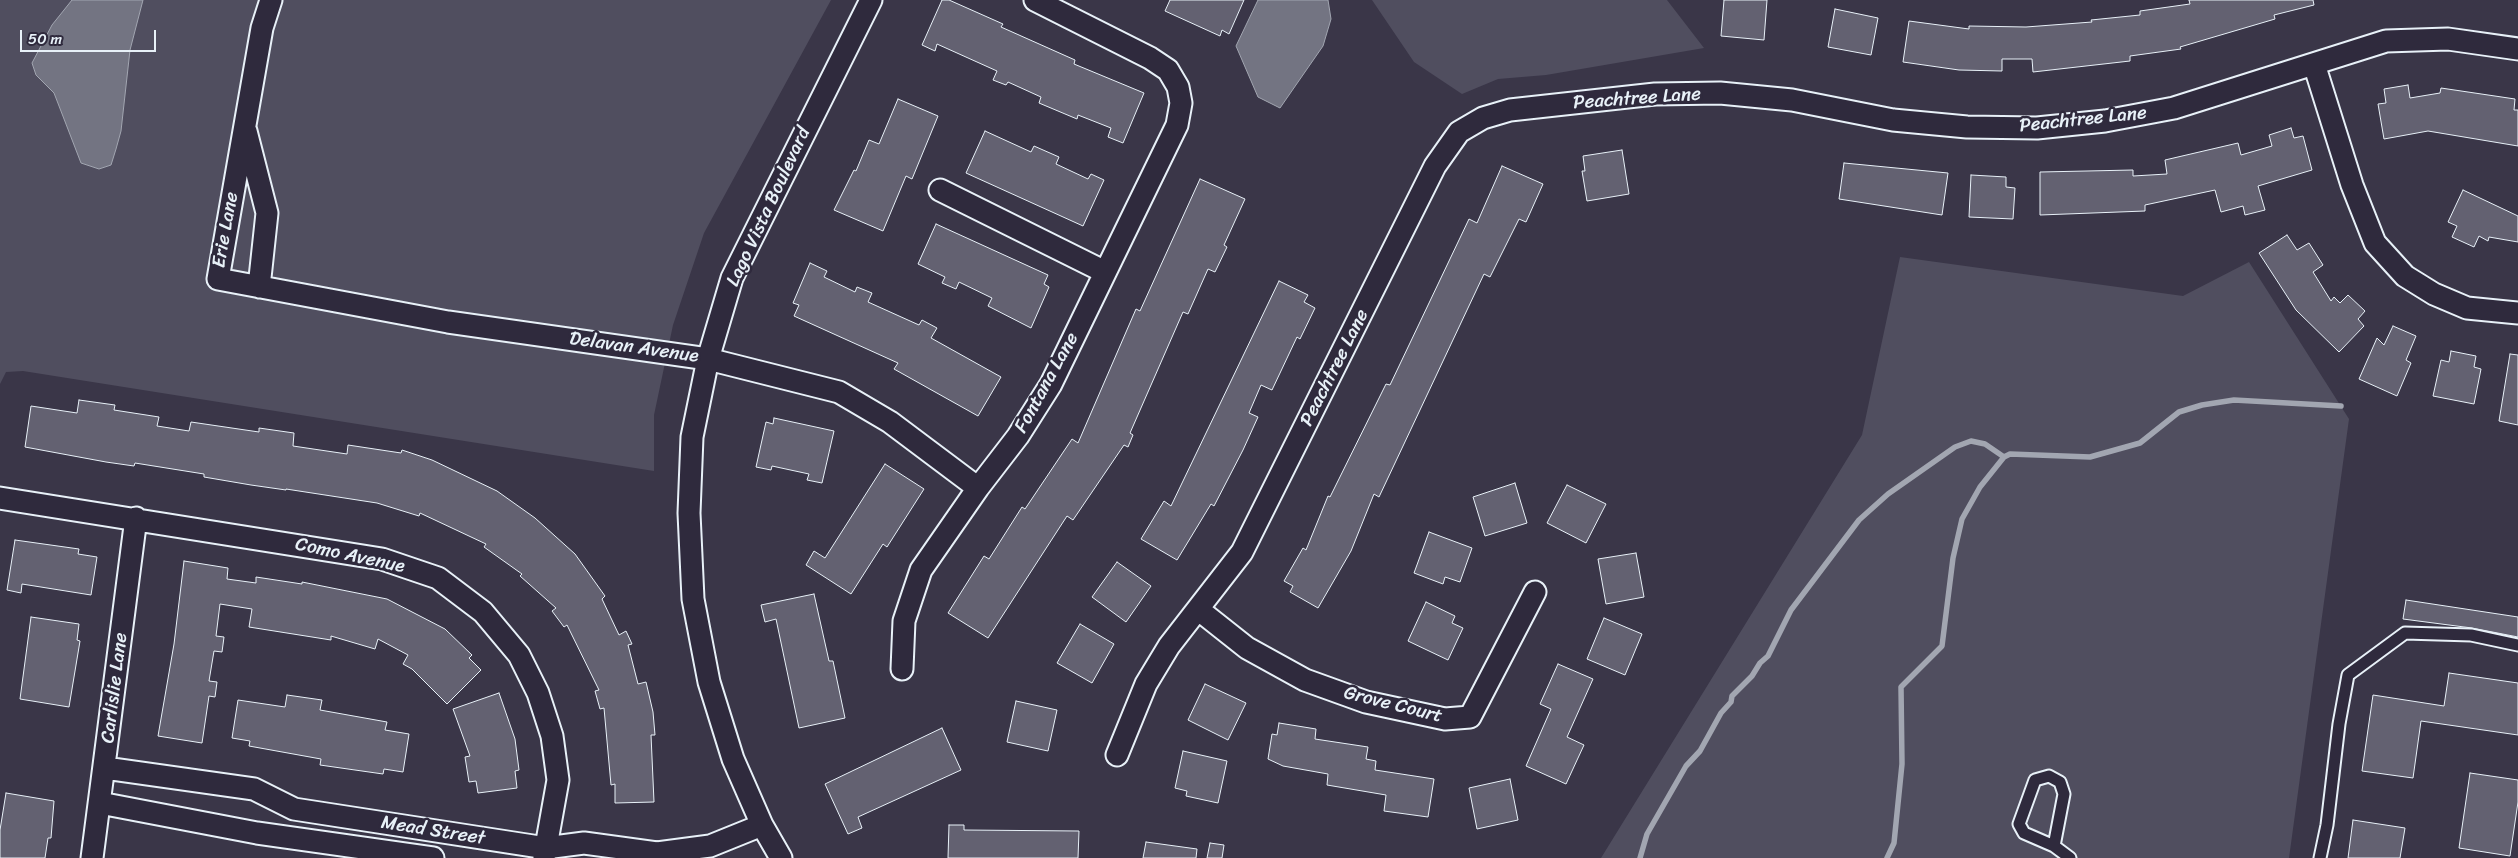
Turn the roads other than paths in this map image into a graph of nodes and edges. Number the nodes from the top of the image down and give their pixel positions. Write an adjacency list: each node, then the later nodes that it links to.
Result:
1 (271, 0): 6 (street, Erie Lane)
2 (871, 0): 11 (street, Lago Vista Boulevard)
3 (1035, 0): 8 (street, Fontana Lane)
4 (2518, 48): 5 (street, Peachtree Lane)
5 (2314, 64): 10 (street); 16 (street, Peachtree Lane)
6 (244, 124): 9 (street, Erie Lane); 9 (street, Erie Lane)
7 (940, 190): 8 (street)
8 (1105, 272): 12 (street, Fontana Lane)
9 (259, 287): 11 (street, Delavan Avenue)
10 (2518, 313)
11 (708, 359): 12 (street, Delavan Avenue); 22 (street, Lago Vista Boulevard)
12 (978, 488): 18 (street, Fontana Lane)
13 (0, 498): 14 (street, Como Avenue)
14 (136, 518): 20 (street, Carlislie Lane); 24 (street, Como Avenue)
15 (1535, 592): 16 (street, Grove Court)
16 (1199, 610): 19 (street, Peachtree Lane)
17 (2518, 645): 29 (lane)
18 (902, 669)
19 (1117, 755)
20 (105, 768): 21 (street, Carlislie Lane); 24 (street, Mead Street)
21 (100, 803): 25 (street, Carlislie Lane); 26 (street, Mead Street)
22 (762, 825): 24 (street, Mead Street); 27 (street, Lago Vista Boulevard)
23 (2054, 846): 23 (lane); 28 (lane)
24 (545, 853)
25 (92, 858)
26 (433, 858)
27 (781, 858)
28 (2070, 858)
29 (2320, 858)

